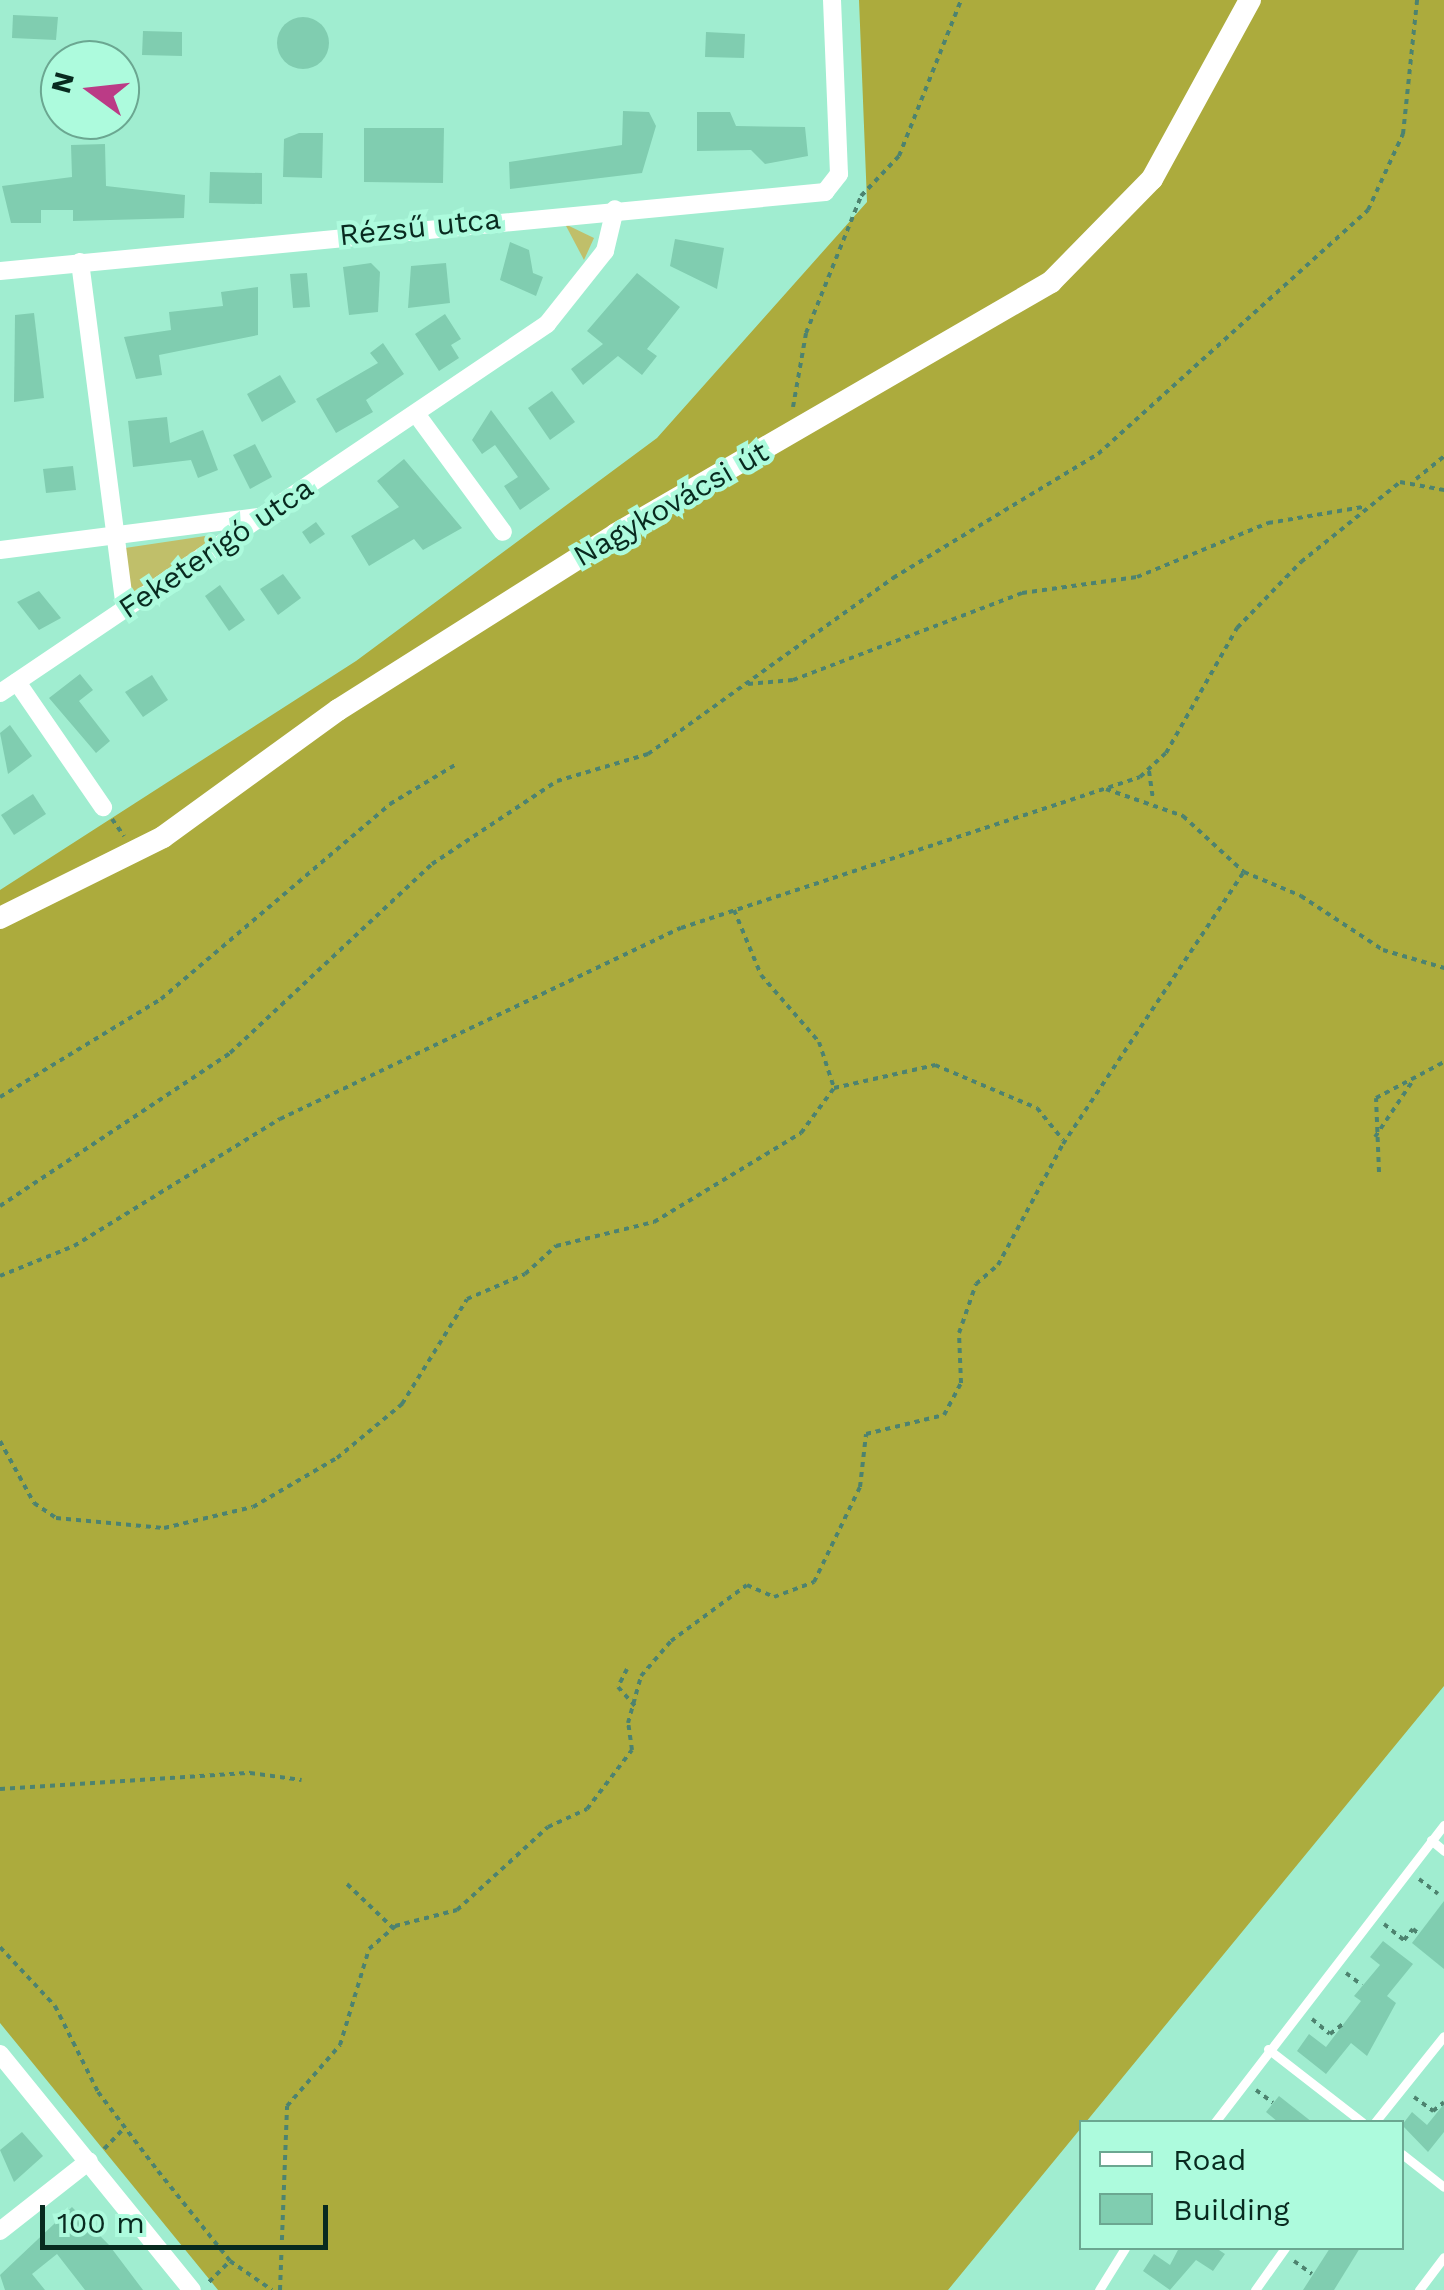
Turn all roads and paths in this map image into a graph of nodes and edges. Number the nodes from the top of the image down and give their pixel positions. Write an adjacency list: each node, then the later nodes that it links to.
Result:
1 (832, 0): 5 (street, Rézsű utca)
2 (961, 0): 8 (path)
3 (1250, 0): 27 (street, Nagykovácsi út)
4 (1417, 0): 20 (path)
5 (615, 209): 6 (street, Rézsű utca); 9 (street, Feketerigó utca)
6 (80, 262): 7 (street, Rézsű utca); 16 (street)
7 (0, 270)
8 (797, 386)
9 (416, 415): 14 (street, Feketerigó utca); 15 (street)
10 (1444, 456): 11 (path)
11 (1416, 480): 12 (path); 13 (path)
12 (1444, 490)
13 (1364, 507): 20 (path); 23 (path)
14 (262, 516): 16 (street); 18 (street, Feketerigó utca)
15 (503, 532)
16 (114, 536): 17 (street); 18 (street)
17 (0, 550)
18 (125, 608): 19 (street, Feketerigó utca)
19 (17, 682): 21 (street, Feketerigó utca); 26 (street)
20 (748, 684): 39 (path)
21 (0, 692)
22 (455, 765): 35 (path)
23 (1149, 771): 24 (path); 25 (path)
24 (1102, 788): 25 (path); 29 (path)
25 (1156, 804): 28 (path)
26 (104, 807): 27 (path)
27 (136, 853): 30 (street, Nagykovácsi út)
28 (1244, 872): 31 (path); 37 (path)
29 (734, 910): 34 (path); 40 (path)
30 (0, 918)
31 (1444, 968)
32 (1444, 1062): 33 (path)
33 (1414, 1080): 36 (path); 36 (path)
34 (834, 1088): 37 (path); 41 (path)
35 (0, 1097)
36 (1376, 1137): 38 (path)
37 (1064, 1142): 43 (path)
38 (1379, 1172)
39 (0, 1206)
40 (0, 1276)
41 (0, 1441)
42 (627, 1668): 43 (path)
43 (636, 1707): 53 (path)
44 (302, 1780): 45 (path)
45 (0, 1789)
46 (1444, 1826): 47 (lane)
47 (1431, 1840): 48 (lane); 49 (lane)
48 (1444, 1851)
49 (1408, 1870): 51 (path); 52 (lane)
50 (347, 1884): 53 (path)
51 (1438, 1894)
52 (1372, 1915): 55 (path); 58 (lane)
53 (393, 1928): 80 (path)
54 (1419, 1934): 55 (path)
55 (1404, 1940): 56 (path)
56 (1399, 1946)
57 (0, 1947): 70 (path)
58 (1299, 2009): 59 (path); 61 (lane)
59 (1344, 2023)
60 (1444, 2036): 64 (lane)
61 (1268, 2049): 63 (lane); 68 (lane)
62 (0, 2054): 72 (street)
63 (1244, 2082): 66 (path); 67 (lane)
64 (1402, 2088): 65 (path); 69 (lane)
65 (1444, 2102)
66 (1273, 2103)
67 (1216, 2120)
68 (1359, 2120)
69 (1377, 2120)
70 (125, 2127): 72 (path); 78 (path)
71 (1404, 2156): 73 (lane)
72 (88, 2162): 74 (street); 82 (street)
73 (1444, 2187)
74 (0, 2231)
75 (1124, 2250): 85 (lane)
76 (1284, 2250): 79 (path); 86 (lane)
77 (1444, 2257): 87 (lane)
78 (230, 2261): 81 (path); 83 (path)
79 (1312, 2274)
80 (280, 2280): 81 (path); 84 (path)
81 (270, 2288)
82 (192, 2290)
83 (201, 2290)
84 (280, 2290)
85 (1099, 2290)
86 (1255, 2290)
87 (1420, 2290)

